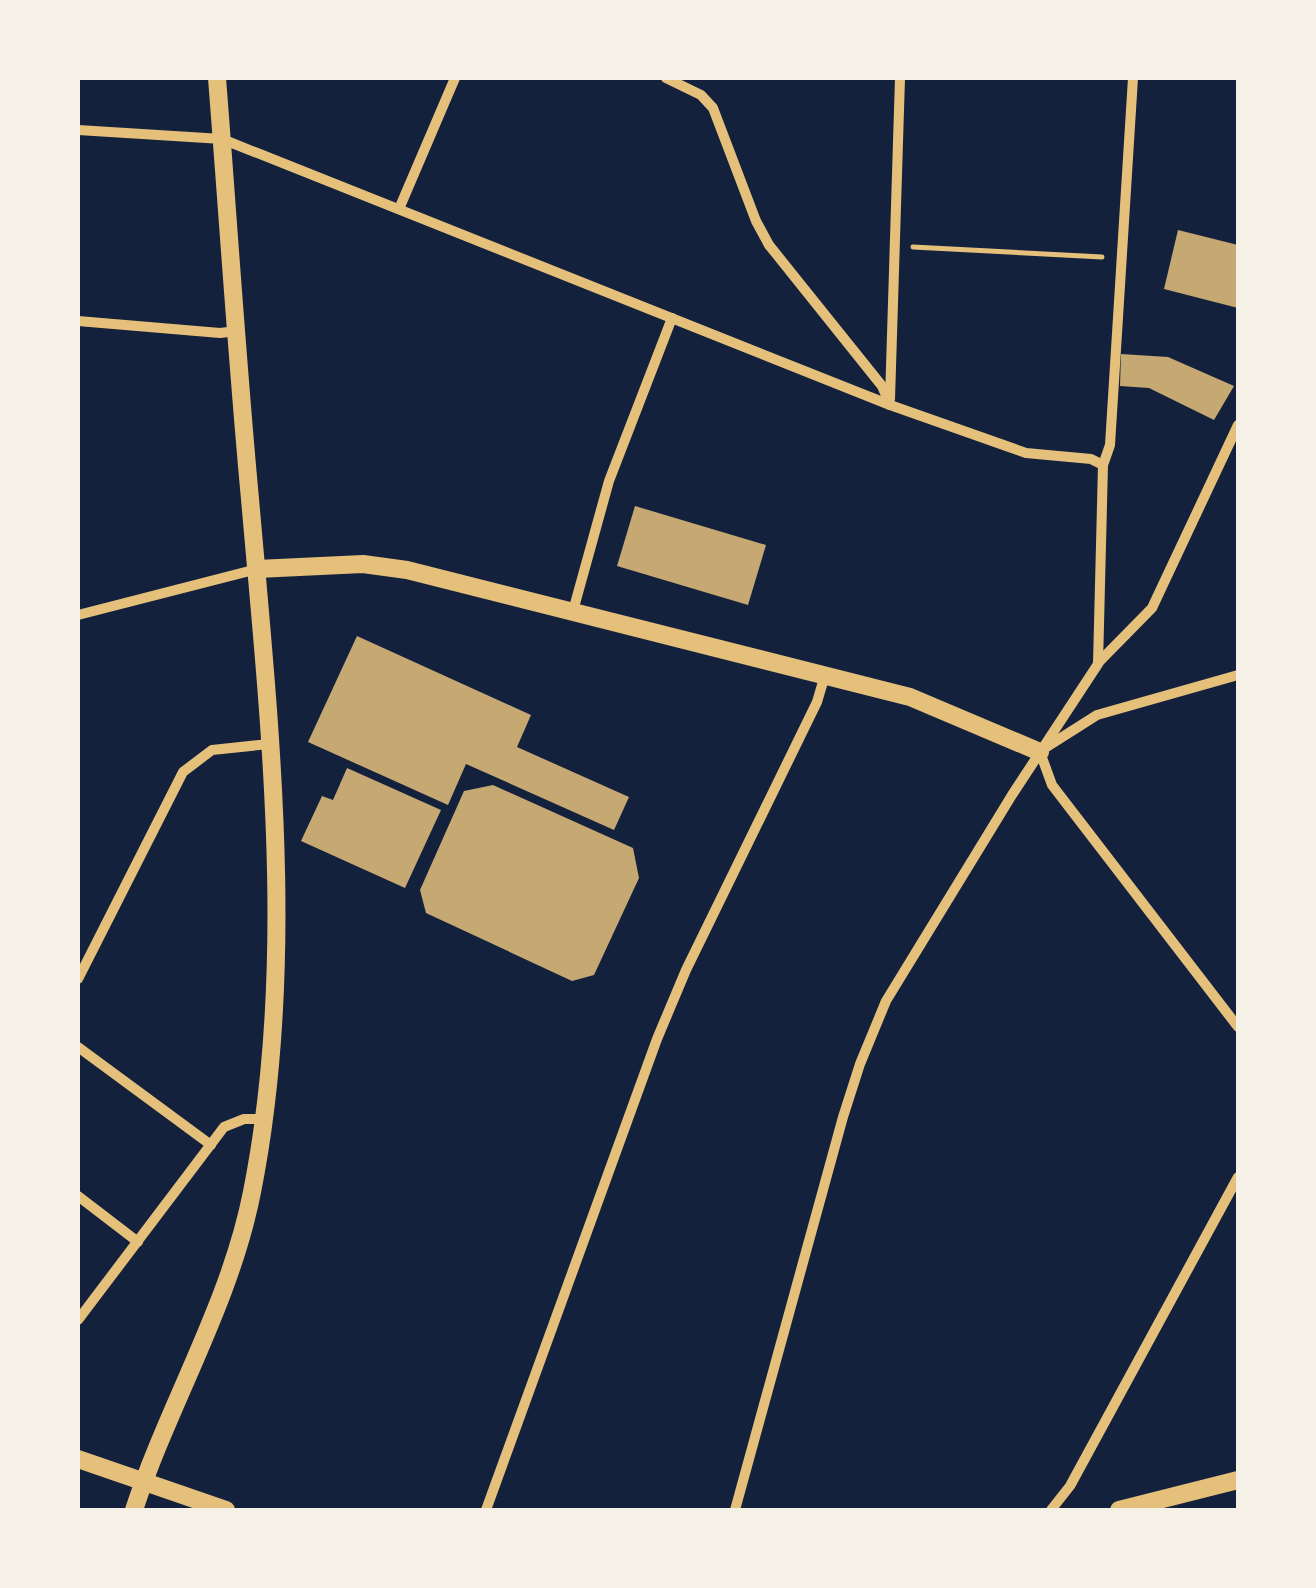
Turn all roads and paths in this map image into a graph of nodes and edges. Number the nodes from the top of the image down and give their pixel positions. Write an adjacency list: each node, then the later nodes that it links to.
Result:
1 (217, 78): 7 (street)
2 (455, 78): 8 (street)
3 (666, 78): 14 (street)
4 (900, 78): 9 (street)
5 (1133, 78): 10 (street)
6 (78, 130): 7 (street)
7 (222, 139): 8 (street); 13 (street)
8 (399, 209): 11 (street)
9 (895, 246): 10 (path); 14 (street)
10 (1122, 258): 16 (street)
11 (672, 318): 14 (street); 18 (street)
12 (78, 321): 13 (street)
13 (238, 331): 17 (street)
14 (890, 404): 16 (street)
15 (1238, 426): 20 (street)
16 (1104, 464): 20 (street)
17 (257, 570): 18 (street); 19 (street); 23 (street)
18 (573, 611): 21 (street)
19 (78, 614)
20 (1098, 664): 24 (street)
21 (824, 675): 24 (street); 39 (street)
22 (1238, 675): 24 (street)
23 (269, 744): 25 (street); 28 (street)
24 (1040, 752): 26 (street); 40 (street)
25 (78, 979)
26 (1238, 1026)
27 (78, 1047): 29 (street)
28 (266, 1120): 29 (street); 36 (street)
29 (211, 1145): 32 (street)
30 (1238, 1178): 41 (street)
31 (78, 1196): 32 (street)
32 (138, 1242): 33 (street)
33 (78, 1320)
34 (78, 1460): 36 (street)
35 (1238, 1480): 42 (street)
36 (143, 1482): 37 (street); 38 (street)
37 (134, 1510)
38 (226, 1510)
39 (486, 1510)
40 (735, 1510)
41 (1050, 1510)
42 (1119, 1510)

